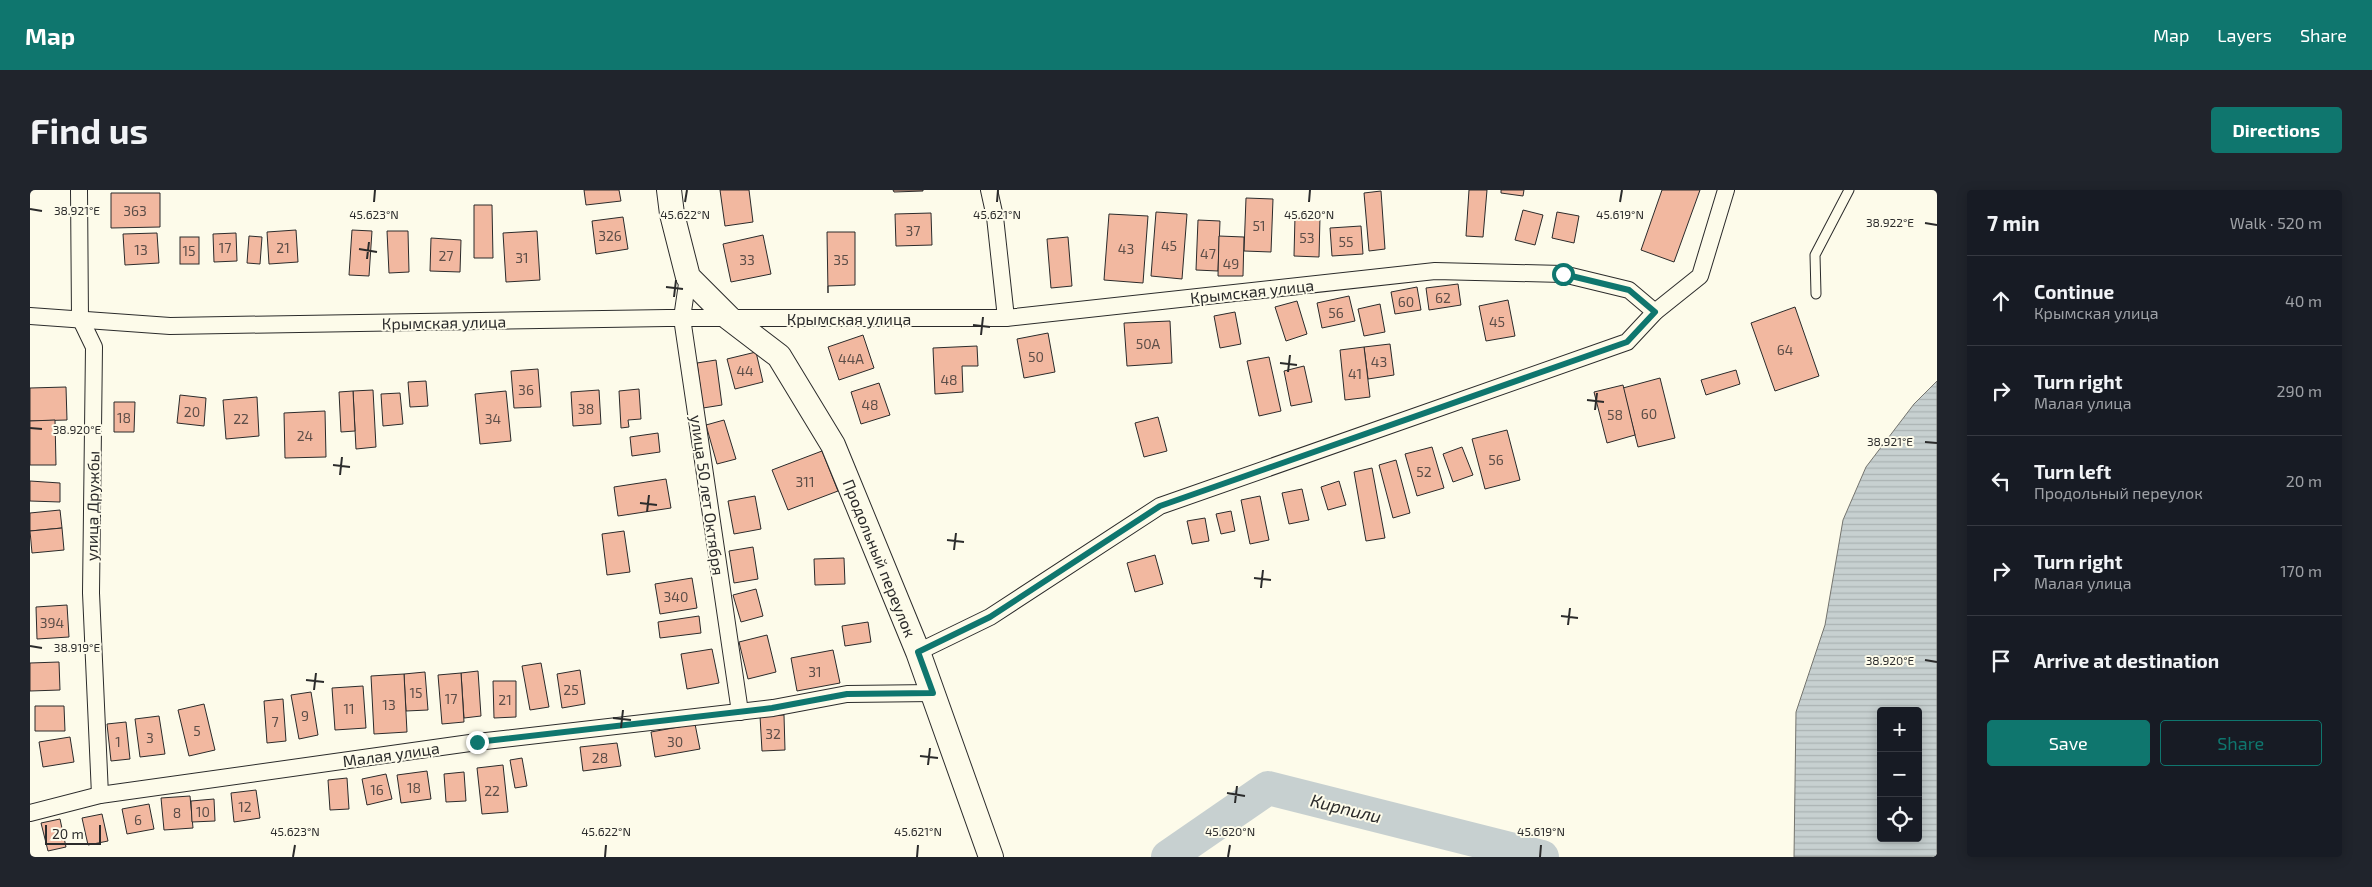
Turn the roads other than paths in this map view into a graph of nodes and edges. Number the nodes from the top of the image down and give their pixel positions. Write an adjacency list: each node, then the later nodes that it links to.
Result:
1 (79, 190): 10 (street, улица Дружбы)
2 (669, 190): 6 (street, улица 50 лет Октября)
3 (989, 190): 13 (street)
4 (1726, 190): 8 (street)
5 (1849, 190): 7 (lane)
6 (688, 277): 11 (street, улица 50 лет Октября); 12 (street)
7 (1816, 294)
8 (1655, 312): 13 (street, Крымская улица); 14 (street)
9 (30, 316): 10 (street, Крымская улица)
10 (80, 318): 11 (street, Крымская улица); 17 (street, улица Дружбы)
11 (682, 318): 12 (street, Крымская улица); 16 (street, улица 50 лет Октября)
12 (729, 318): 13 (street, Крымская улица); 14 (street, Продольный переулок)
13 (1006, 318)
14 (918, 652): 15 (street, Продольный переулок)
15 (933, 693): 16 (street, Малая улица); 19 (street, Продольный переулок)
16 (740, 712): 17 (street, Малая улица)
17 (100, 794): 18 (street, Малая улица)
18 (30, 813)
19 (991, 857)

